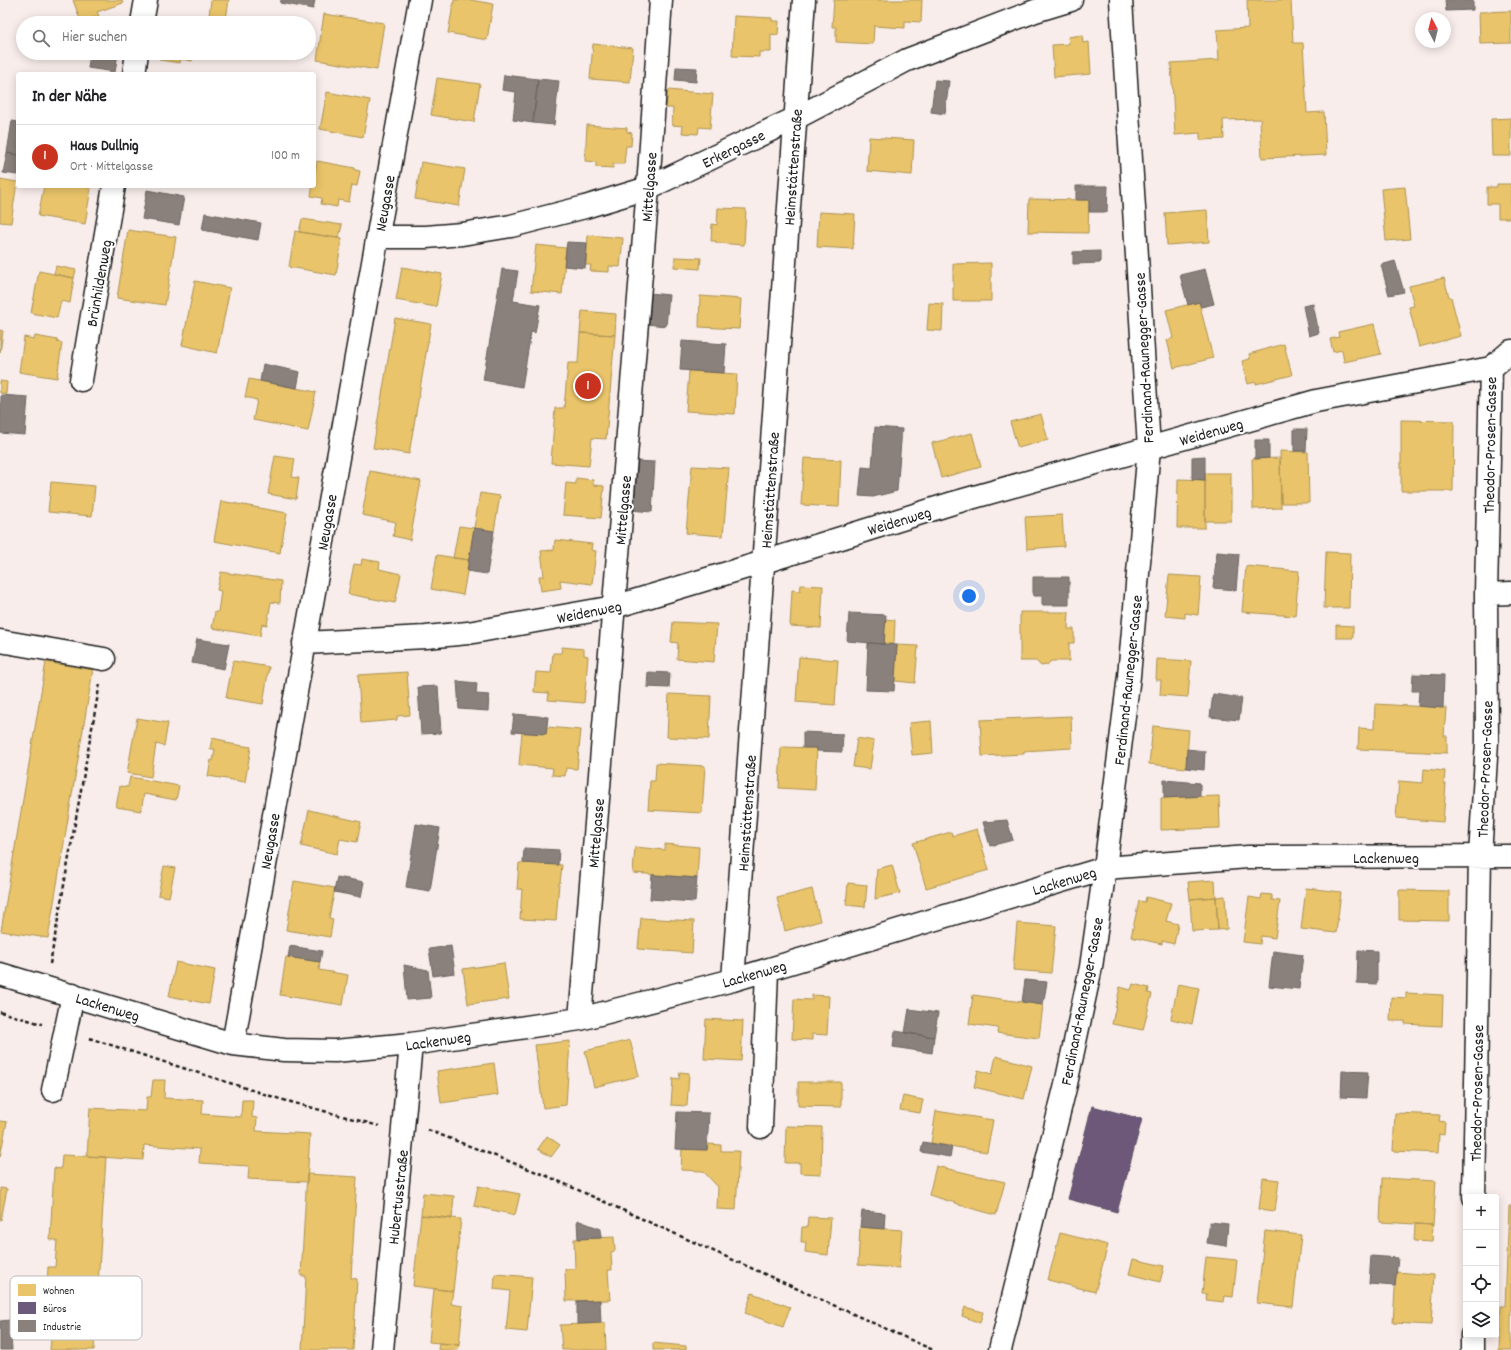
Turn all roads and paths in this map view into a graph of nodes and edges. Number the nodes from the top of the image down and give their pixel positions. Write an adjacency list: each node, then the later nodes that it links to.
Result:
1 (146, 0): 7 (street)
2 (420, 0): 13 (street, Neugasse)
3 (661, 0): 12 (street, Mittelgasse)
4 (804, 0): 10 (street, Heimstättenstraße)
5 (1071, 0): 10 (street, Erkergasse)
6 (1121, 0): 17 (street, Ferdinand-Raunegger-Gasse)
7 (143, 16)
8 (136, 60): 9 (street)
9 (134, 72)
10 (796, 118): 12 (street, Erkergasse); 18 (street, Heimstättenstraße)
11 (114, 188): 16 (street, Brünhildenweg)
12 (648, 188): 13 (street, Erkergasse); 21 (street, Mittelgasse)
13 (378, 237): 23 (street, Neugasse)
14 (1511, 351): 15 (street, Theodor-Prosen-Gasse)
15 (1490, 368): 17 (street, Weidenweg); 20 (street, Theodor-Prosen-Gasse)
16 (81, 380)
17 (1149, 448): 18 (street, Weidenweg); 27 (street, Ferdinand-Raunegger-Gasse)
18 (764, 562): 21 (street, Weidenweg); 30 (street, Heimstättenstraße)
19 (1511, 593): 20 (street)
20 (1486, 594): 25 (street, Theodor-Prosen-Gasse)
21 (614, 607): 23 (street, Weidenweg); 34 (street, Mittelgasse)
22 (0, 641): 24 (street)
23 (304, 643): 36 (street, Neugasse)
24 (104, 659): 31 (path)
25 (1480, 856): 26 (street, Lackenweg); 27 (street, Lackenweg); 41 (street, Theodor-Prosen-Gasse)
26 (1511, 856)
27 (1105, 868): 28 (street, Lackenweg); 45 (street, Ferdinand-Raunegger-Gasse)
28 (767, 970): 30 (street, Lackenweg); 40 (street)
29 (0, 974): 31 (street, Lackenweg)
30 (733, 980): 34 (street, Lackenweg)
31 (46, 988): 32 (street, Lackenweg)
32 (73, 996): 35 (street); 36 (street, Lackenweg)
33 (0, 1012): 35 (path)
34 (580, 1019): 37 (street, Lackenweg)
35 (65, 1031): 38 (street); 39 (path)
36 (233, 1044): 37 (street, Lackenweg)
37 (411, 1044): 39 (street, Hubertusstraße)
38 (53, 1090)
39 (404, 1127): 43 (street, Hubertusstraße); 44 (path)
40 (761, 1127)
41 (1474, 1194)
42 (1472, 1338): 46 (street)
43 (382, 1350)
44 (933, 1350)
45 (1000, 1350)
46 (1472, 1350)

